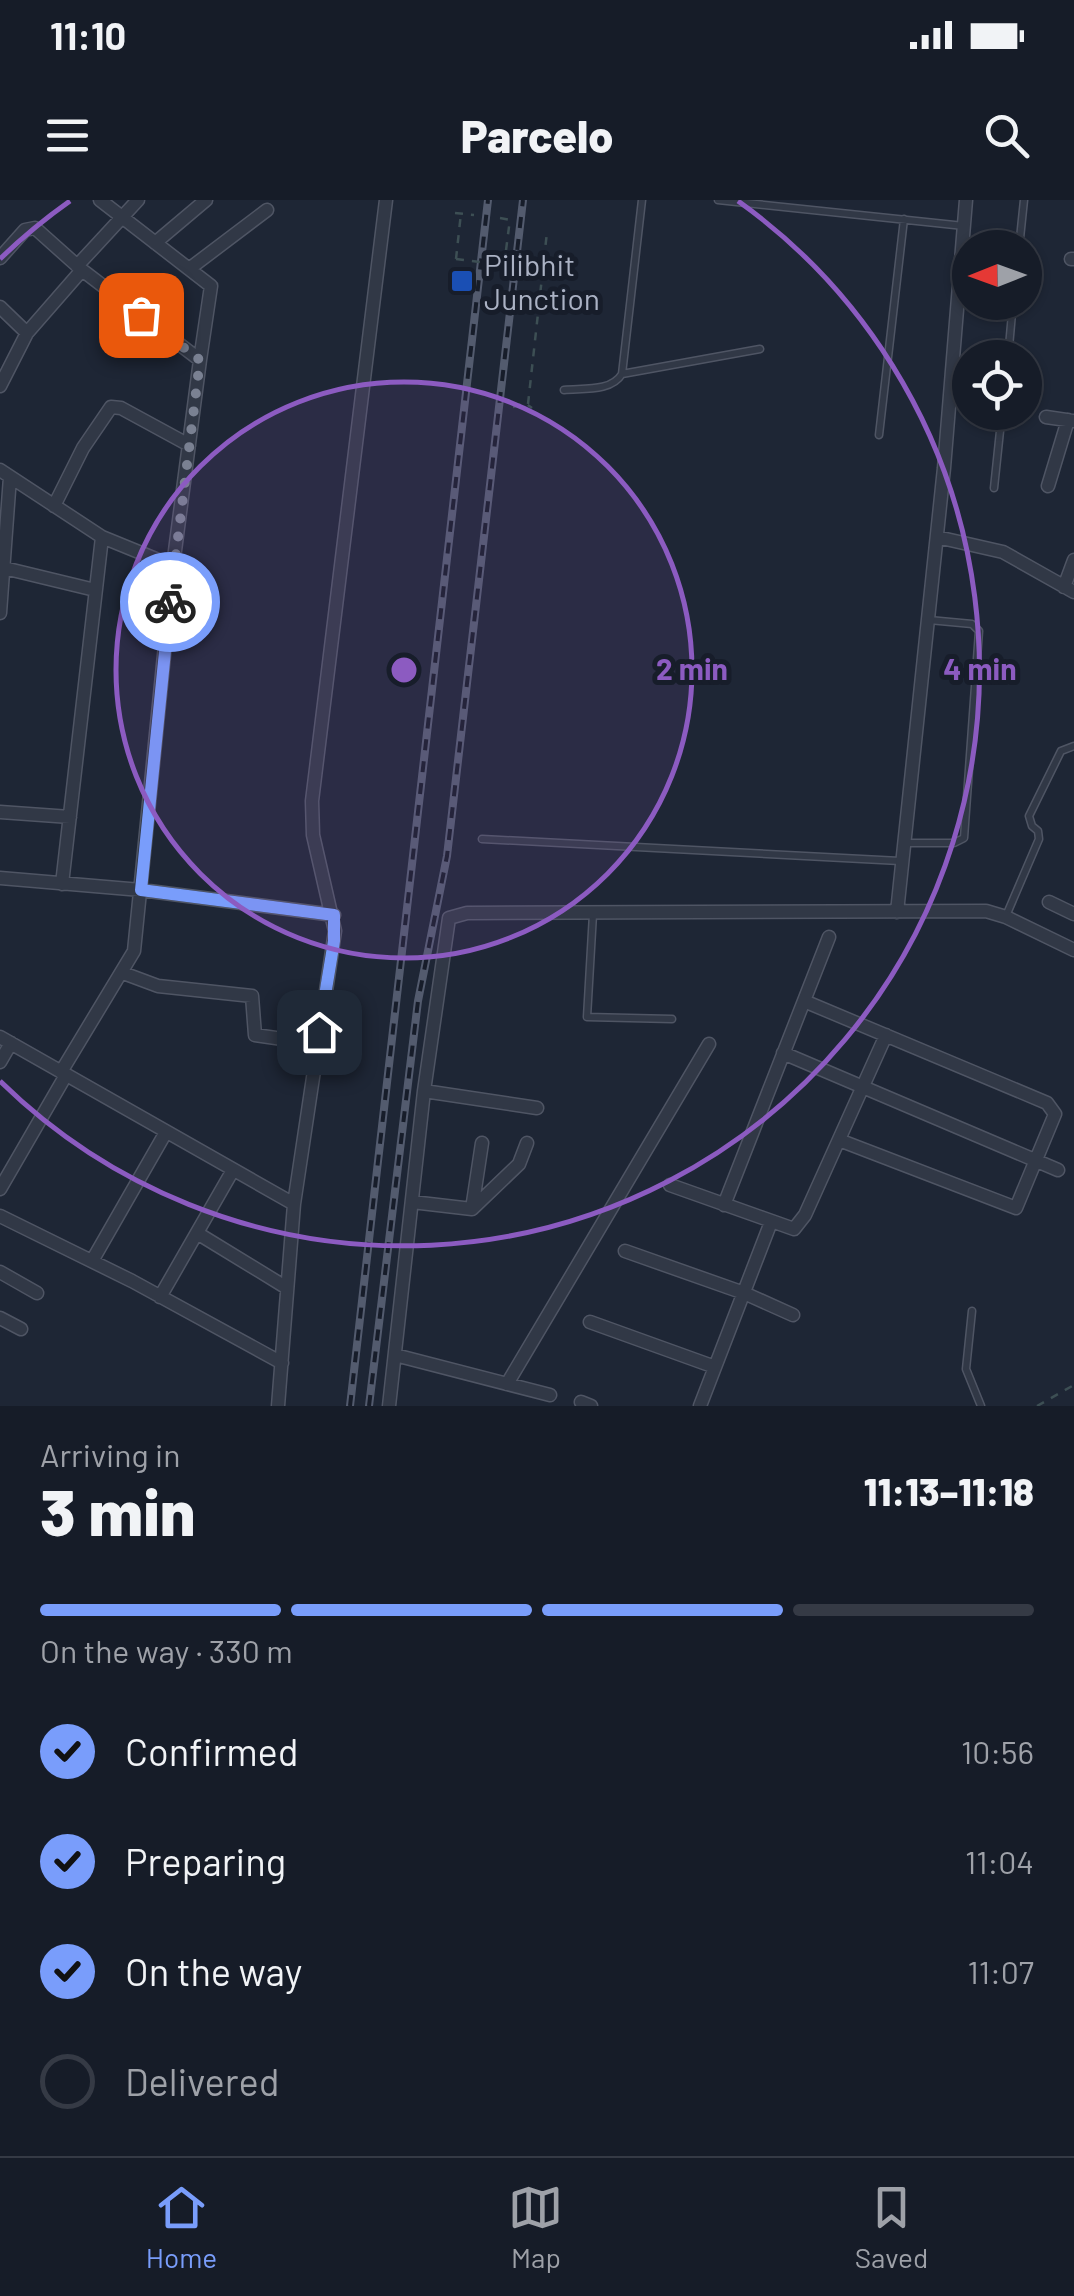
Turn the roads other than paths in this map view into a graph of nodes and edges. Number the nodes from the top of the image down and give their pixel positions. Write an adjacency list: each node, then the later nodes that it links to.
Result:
1 (100, 200): 11 (street)
2 (138, 200): 11 (street)
3 (206, 200): 15 (street)
4 (386, 200): 57 (street)
5 (642, 200): 23 (lane)
6 (718, 200): 9 (lane)
7 (966, 200): 13 (street)
8 (1024, 200): 14 (lane)
9 (782, 203): 12 (lane)
10 (267, 210): 18 (street)
11 (120, 216): 15 (street); 17 (street)
12 (904, 220): 13 (lane); 29 (lane)
13 (964, 226): 35 (street)
14 (1021, 230)
15 (155, 243): 18 (street)
16 (0, 258): 17 (street)
17 (80, 268): 20 (street); 22 (street)
18 (189, 269): 22 (street)
19 (0, 307): 20 (street)
20 (26, 333): 24 (street)
21 (760, 349): 23 (lane)
22 (200, 360): 30 (street)
23 (622, 374): 25 (lane)
24 (0, 386)
25 (564, 390)
26 (1046, 417): 27 (street)
27 (1071, 420): 32 (street)
28 (1000, 430): 33 (lane)
29 (879, 435)
30 (189, 445): 34 (street); 38 (street)
31 (5, 473): 34 (street); 39 (street)
32 (1048, 486)
33 (994, 488)
34 (54, 506): 36 (street)
35 (937, 537): 41 (street); 43 (street)
36 (102, 538): 38 (street); 40 (street)
37 (1074, 560): 41 (street)
38 (174, 566): 52 (street)
39 (4, 568): 40 (street); 42 (street)
40 (96, 590): 46 (street)
41 (1069, 590)
42 (0, 613)
43 (928, 620): 48 (street); 48 (lane)
44 (1074, 746): 58 (lane)
45 (0, 812): 46 (street)
46 (70, 816): 51 (street)
47 (482, 839): 49 (lane)
48 (904, 844): 49 (street)
49 (902, 862): 54 (street)
50 (0, 878): 51 (street)
51 (62, 884): 52 (street)
52 (141, 890): 57 (street); 61 (street)
53 (1049, 902): 56 (street)
54 (897, 912): 55 (street); 58 (street)
55 (594, 913): 63 (lane); 72 (street)
56 (1074, 914)
57 (334, 915): 66 (street)
58 (1006, 917): 60 (street)
59 (828, 937): 62 (street)
60 (1074, 950)
61 (123, 973): 66 (street); 70 (street)
62 (804, 1001): 64 (street); 68 (street)
63 (672, 1019)
64 (886, 1035): 71 (street); 78 (street)
65 (6, 1040): 69 (street); 70 (street)
66 (317, 1044): 84 (street)
67 (709, 1044): 105 (street)
68 (783, 1053): 71 (street); 85 (street)
69 (0, 1062)
70 (64, 1074): 74 (street); 82 (street)
71 (863, 1088): 75 (street); 78 (street)
72 (424, 1091): 73 (street); 83 (street)
73 (537, 1108)
74 (166, 1132): 79 (street); 91 (street)
75 (840, 1140): 78 (street); 88 (street)
76 (482, 1143): 86 (street)
77 (527, 1143): 86 (street)
78 (1036, 1160): 80 (street)
79 (233, 1170): 84 (street); 89 (street)
80 (1058, 1170)
81 (670, 1184): 85 (street)
82 (0, 1190)
83 (412, 1202): 86 (street); 102 (street)
84 (294, 1204): 93 (street)
85 (724, 1205): 88 (street)
86 (472, 1209)
87 (0, 1216): 91 (street)
88 (771, 1222): 95 (street)
89 (197, 1233): 93 (street); 96 (street)
90 (624, 1252): 95 (street)
91 (92, 1262): 96 (street)
92 (0, 1272): 94 (street)
93 (287, 1288): 103 (street)
94 (37, 1293)
95 (744, 1293): 98 (street); 104 (street)
96 (160, 1296): 103 (street)
97 (972, 1311): 110 (lane)
98 (793, 1314)
99 (0, 1318): 101 (street)
100 (590, 1322): 104 (street)
101 (20, 1329)
102 (395, 1355): 105 (street); 108 (street)
103 (282, 1363): 107 (street)
104 (715, 1367): 109 (street)
105 (507, 1384): 106 (street)
106 (550, 1395)
107 (278, 1406)
108 (389, 1406)
109 (700, 1406)
110 (981, 1406)

